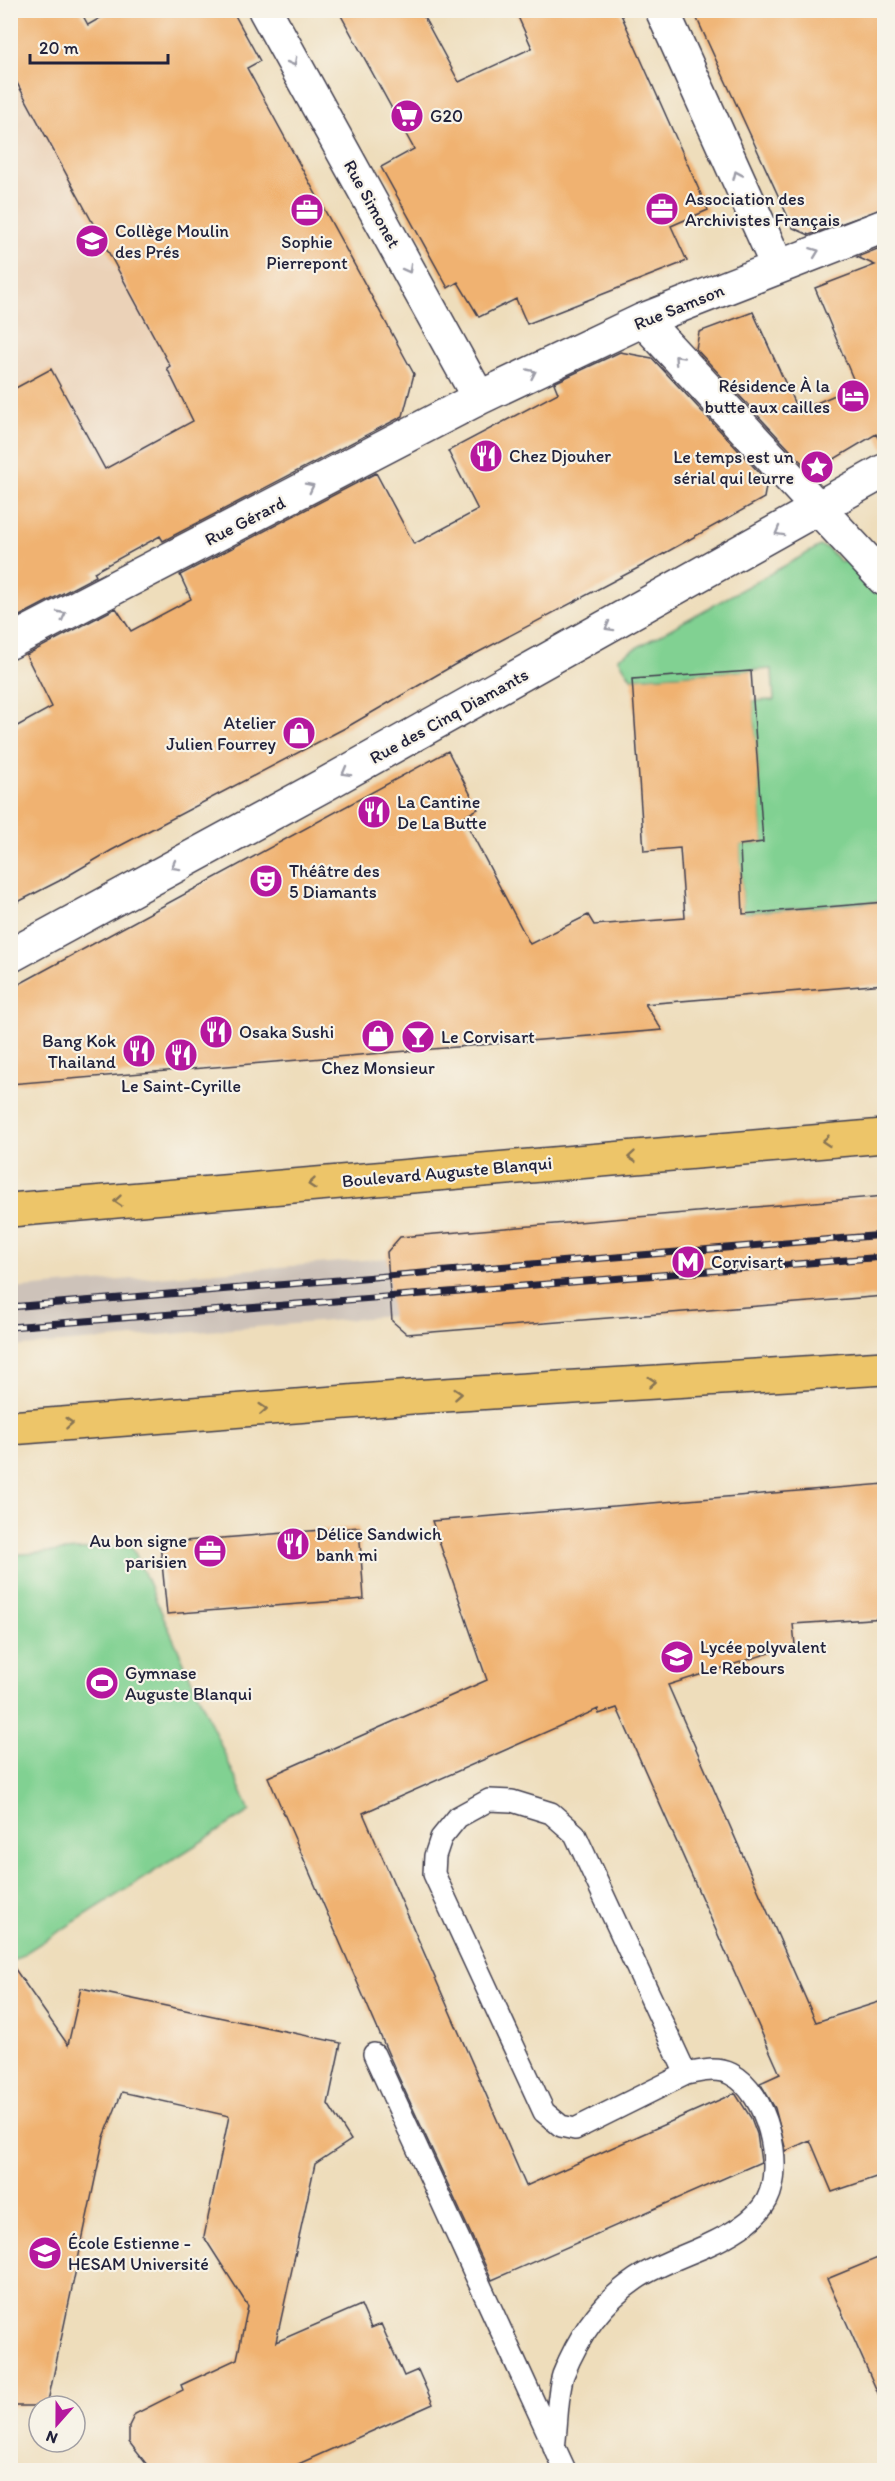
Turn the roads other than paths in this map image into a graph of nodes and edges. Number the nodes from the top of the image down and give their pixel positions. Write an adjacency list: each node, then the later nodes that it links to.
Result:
1 (265, 10): 6 (street, Rue Simonet, one-way to 6)
2 (662, 10): 4 (street, one-way to 2)
3 (885, 226): 4 (street, Rue Samson, one-way to 3)
4 (778, 267): 5 (street, Rue Samson)
5 (643, 320): 6 (street, Rue Samson, one-way to 5); 8 (street, one-way to 5)
6 (479, 398): 10 (street, Rue Gérard, one-way to 6)
7 (885, 471): 8 (street, Rue des Cinq Diamants)
8 (818, 510): 9 (street); 11 (street, Rue des Cinq Diamants, one-way to 11)
9 (885, 579)
10 (10, 642)
11 (10, 956)
12 (885, 1136): 13 (main road, Boulevard Auguste Blanqui, one-way to 13)
13 (10, 1210)
14 (885, 1368): 15 (main road, one-way to 14)
15 (10, 1428)
16 (374, 2054): 18 (lane)
17 (686, 2074): 17 (lane); 18 (lane)
18 (554, 2448): 19 (lane)
19 (565, 2470)

